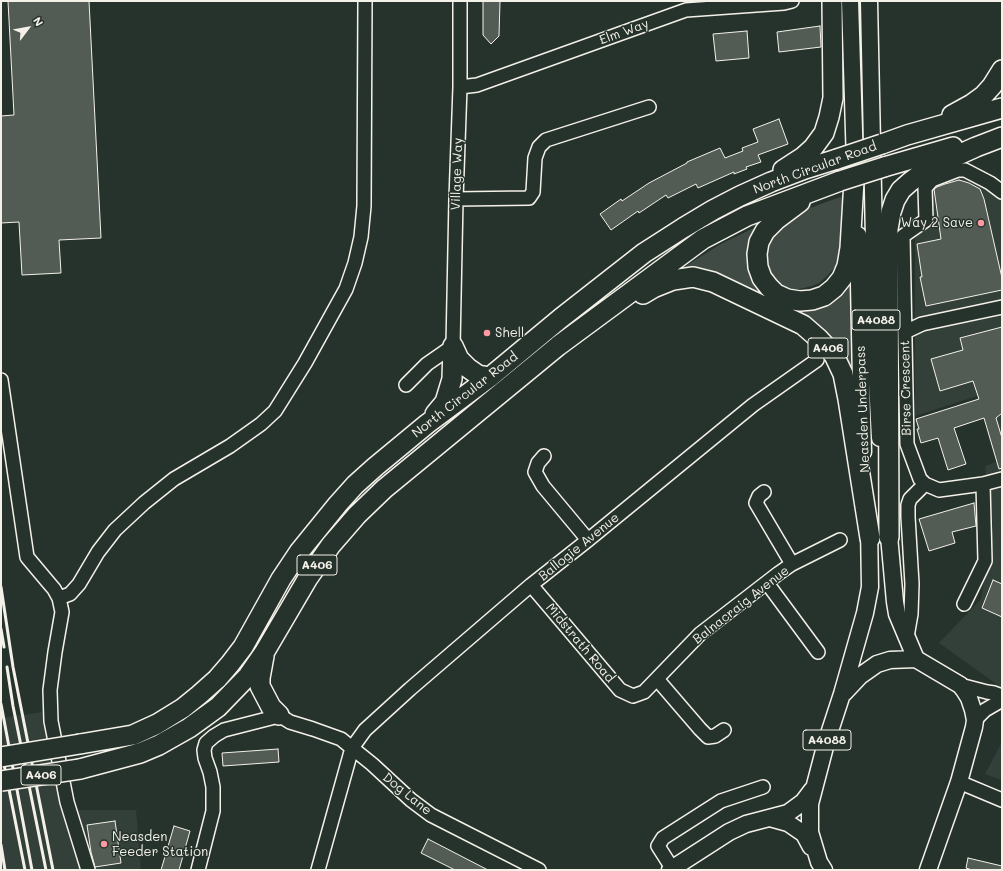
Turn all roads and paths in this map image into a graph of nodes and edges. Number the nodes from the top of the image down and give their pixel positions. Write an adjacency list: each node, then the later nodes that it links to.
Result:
1 (365, 1): 41 (street)
2 (460, 1): 9 (street, Village Way)
3 (792, 1): 7 (street, Elm Way)
4 (832, 1): 19 (highway, A406)
5 (850, 1): 15 (main road, Neasden Underpass / A4088)
6 (869, 1): 35 (main road, Neasden Underpass / A4088)
7 (685, 6): 9 (street, Elm Way)
8 (1002, 70): 13 (highway)
9 (460, 87): 18 (street, Village Way)
10 (649, 107): 18 (street)
11 (1002, 108): 13 (highway, North Circular Road / A406)
12 (1002, 133): 16 (highway, North Circular Road / A406, bridge)
13 (907, 135): 19 (highway, North Circular Road / A406, bridge)
14 (1002, 137): 35 (highway)
15 (855, 164): 16 (highway, A406); 34 (main road, Neasden Underpass / A4088)
16 (833, 183): 23 (highway, North Circular Road / A406)
17 (1002, 192): 21 (street)
18 (456, 199): 22 (street, Village Way)
19 (713, 210): 25 (highway, North Circular Road / A406)
20 (1002, 307): 21 (street, Birse Crescent)
21 (905, 332): 31 (street, Birse Crescent)
22 (453, 346): 25 (highway); 27 (street); 28 (highway)
23 (558, 346): 34 (highway, A406); 45 (highway, North Circular Road / A406)
24 (818, 360): 36 (street, Ballogie Avenue)
25 (490, 377): 28 (highway, North Circular Road / A406)
26 (1, 380): 41 (street)
27 (406, 384)
28 (427, 424): 56 (highway, North Circular Road / A406, bridge)
29 (544, 456): 36 (street)
30 (1002, 479): 32 (street)
31 (925, 484): 32 (street); 43 (street)
32 (982, 484): 42 (street)
33 (764, 492): 38 (street)
34 (870, 538): 49 (main road, Neasden Underpass / A4088)
35 (889, 538): 43 (main road, Neasden Underpass / A4088)
36 (588, 540): 40 (street, Ballogie Avenue)
37 (840, 540): 38 (street, Balnacraig Avenue)
38 (792, 564): 39 (street, Balnacraig Avenue)
39 (767, 582): 44 (street); 47 (street, Balnacraig Avenue)
40 (531, 585): 50 (street, Midstrath Road); 55 (street, Ballogie Avenue)
41 (59, 598): 65 (street)
42 (964, 604)
43 (906, 637): 46 (main road, Neasden Underpass / A4088)
44 (818, 652)
45 (264, 653): 52 (highway); 57 (highway, North Circular Road / A406, bridge)
46 (916, 659): 48 (main road); 49 (main road, A4088)
47 (657, 679): 50 (street, Balnacraig Avenue); 54 (street)
48 (960, 685): 51 (street); 53 (main road)
49 (842, 694): 60 (main road, A4088)
50 (633, 696)
51 (1002, 696): 53 (street)
52 (279, 715): 55 (street, Dog Lane); 66 (street)
53 (975, 720): 58 (main road)
54 (724, 730)
55 (352, 748): 67 (street, Ballogie Avenue); 68 (street, Dog Lane)
56 (1, 757)
57 (1, 781)
58 (958, 782): 61 (street); 69 (main road)
59 (762, 787): 64 (street)
60 (815, 787): 62 (main road); 63 (main road, A4088)
61 (1002, 800)
62 (770, 818): 63 (main road); 64 (main road)
63 (822, 866)
64 (671, 869)
65 (88, 870)
66 (198, 870)
67 (318, 870)
68 (539, 870)
69 (928, 870)

